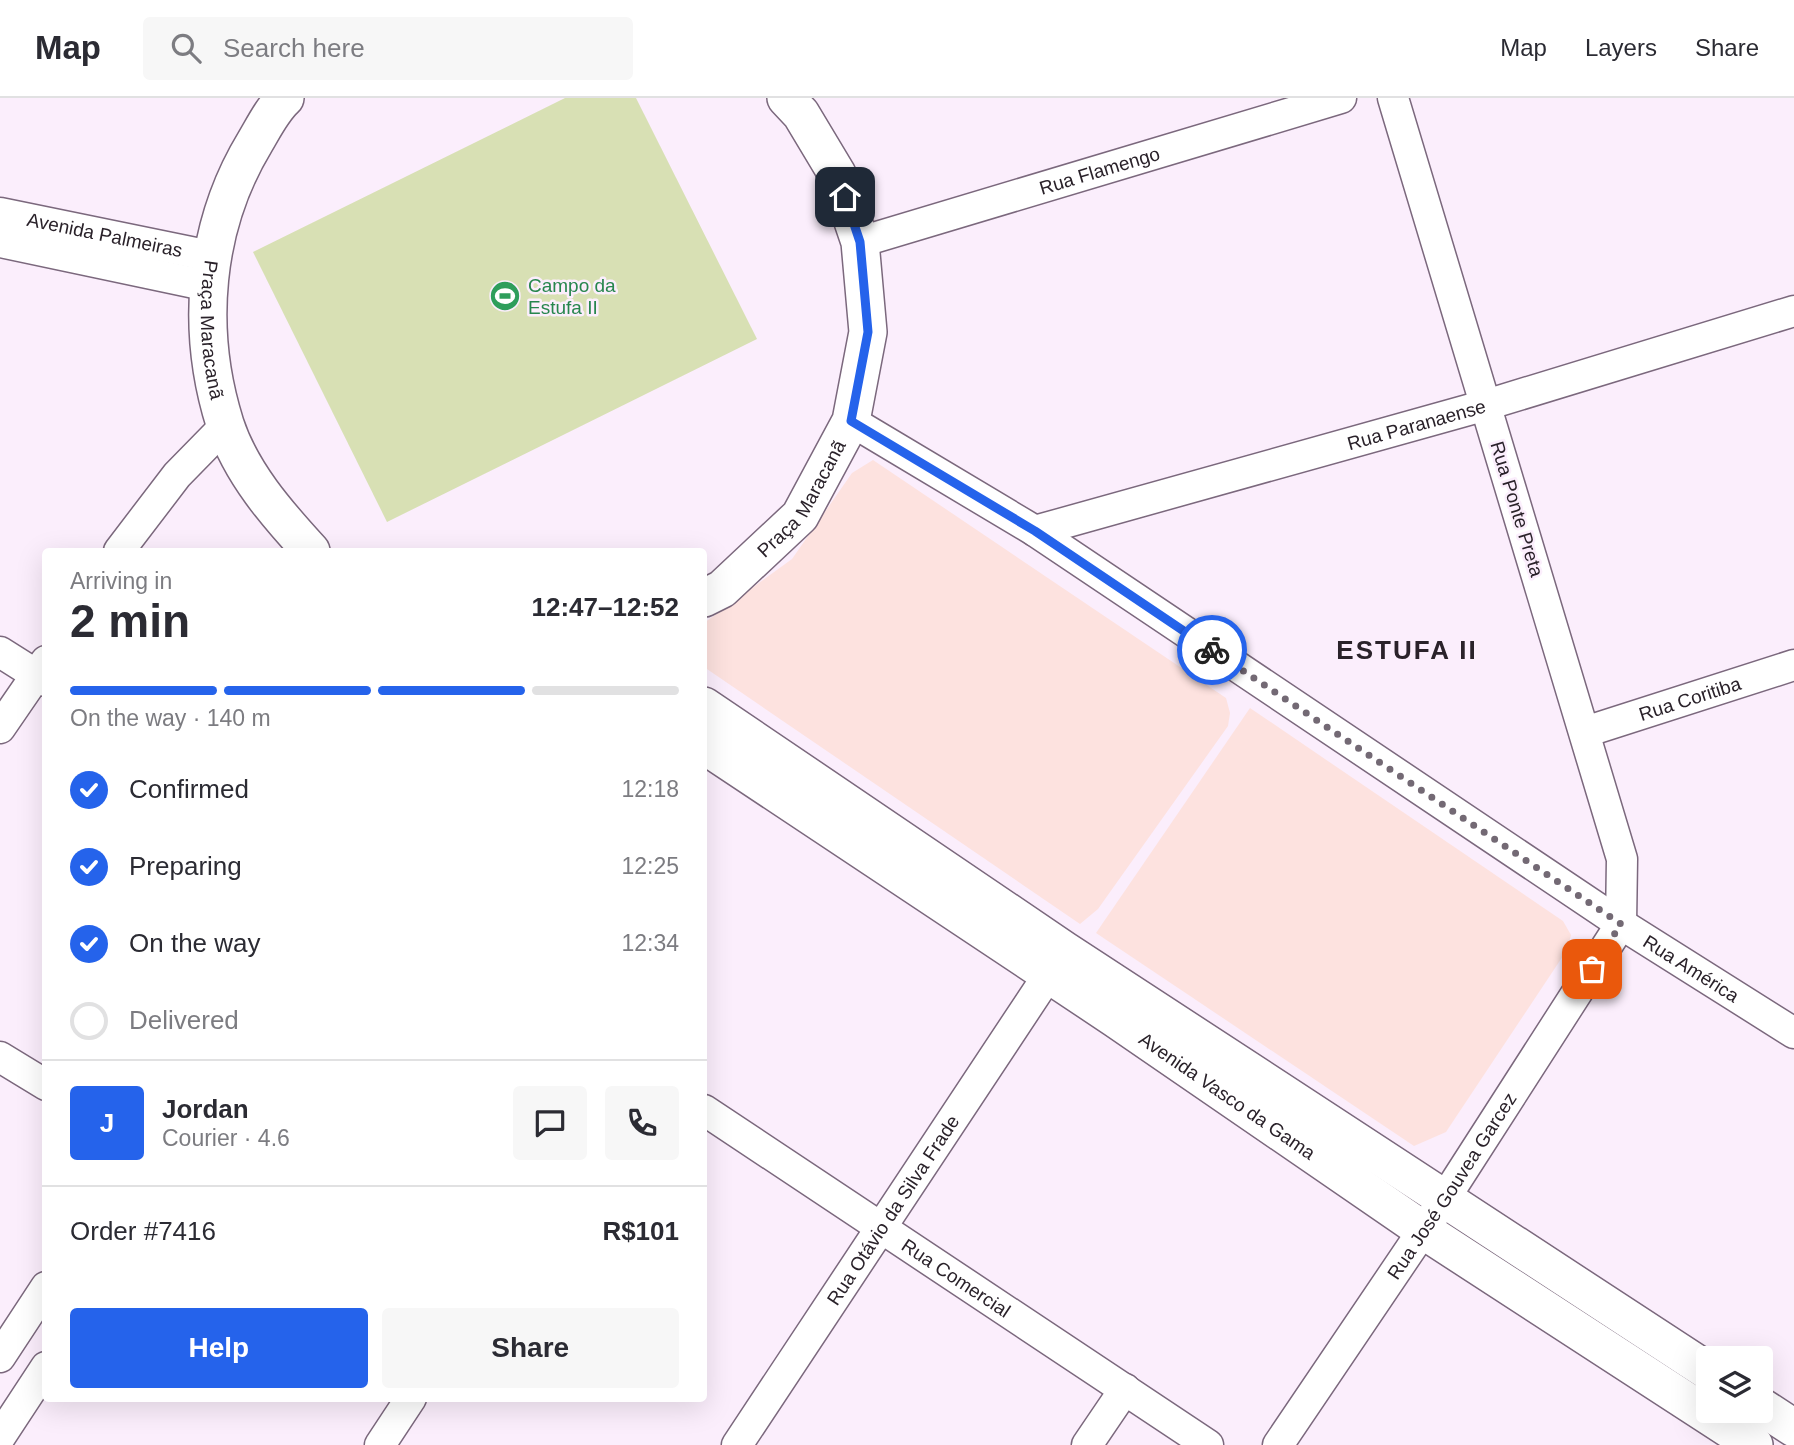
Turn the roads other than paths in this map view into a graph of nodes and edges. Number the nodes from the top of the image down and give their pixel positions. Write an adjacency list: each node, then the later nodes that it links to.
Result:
1 (285, 98): 8 (street, Praça Maracanã)
2 (786, 98): 7 (street, Praça Maracanã)
3 (1341, 98): 7 (street, Rua Flamengo)
4 (1393, 98): 10 (street, Rua Ponte Preta)
5 (0, 212): 8 (street, Avenida Palmeiras)
6 (0, 242): 8 (street, Avenida Palmeiras)
7 (860, 242): 11 (street, Praça Maracanã)
8 (210, 271): 12 (street, Praça Maracanã)
9 (1794, 311): 10 (street, Rua Paranaense)
10 (1486, 405): 13 (street, Rua Paranaense); 22 (street, Rua Ponte Preta)
11 (851, 421): 13 (street, Rua América); 16 (street, Praça Maracanã)
12 (226, 425): 14 (street); 15 (street, Praça Maracanã)
13 (1035, 531): 24 (street, Rua América)
14 (121, 548)
15 (307, 548)
16 (707, 596)
17 (0, 652): 19 (street)
18 (1794, 664): 22 (street, Rua Coritiba)
19 (42, 673): 21 (street)
20 (707, 708): 26 (street, Avenida Vasco da Gama)
21 (0, 728)
22 (1585, 732): 24 (street, Rua Ponte Preta)
23 (707, 747): 25 (street, Avenida Vasco da Gama)
24 (1621, 924): 27 (street, Rua América); 31 (street, Rua José Gouvea Garcez)
25 (1049, 974): 26 (street, Avenida Vasco da Gama); 32 (street, Rua Otávio da Silva Frade)
26 (1124, 1006): 31 (street, Avenida Vasco da Gama); 33 (street, Avenida Vasco da Gama)
27 (1787, 1022)
28 (0, 1057): 29 (street)
29 (42, 1083)
30 (707, 1112): 32 (street, Rua Comercial)
31 (1445, 1198): 33 (street, Rua José Gouvea Garcez); 36 (street, Avenida Vasco da Gama)
32 (882, 1228): 38 (street, Rua Comercial); 44 (street, Rua Otávio da Silva Frade)
33 (1423, 1230): 47 (street, Rua José Gouvea Garcez); 48 (street, Avenida Vasco da Gama)
34 (42, 1293): 35 (street)
35 (0, 1357)
36 (1696, 1363)
37 (42, 1373): 42 (street)
38 (1125, 1389): 45 (street); 46 (street, Rua Comercial)
39 (408, 1402): 43 (street)
40 (1773, 1414): 41 (street)
41 (1794, 1428)
42 (0, 1437)
43 (380, 1445)
44 (737, 1445)
45 (1087, 1445)
46 (1208, 1445)
47 (1278, 1445)
48 (1754, 1445)

